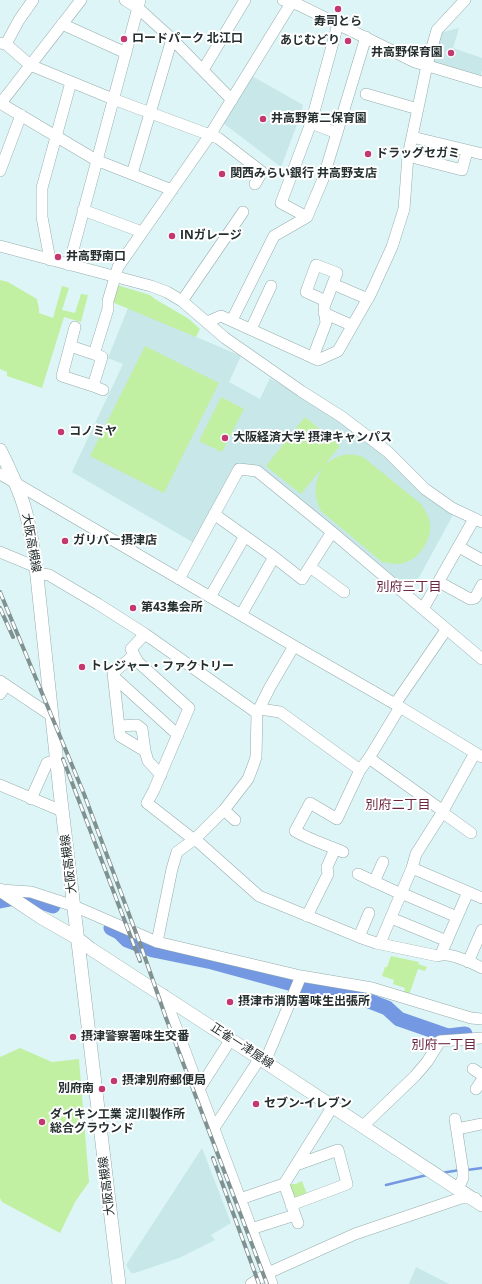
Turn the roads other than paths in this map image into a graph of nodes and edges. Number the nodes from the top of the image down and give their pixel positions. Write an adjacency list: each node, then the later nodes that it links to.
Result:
1 (81, 0): 8 (street)
2 (124, 0): 7 (street)
3 (246, 0): 16 (street)
4 (465, 0): 15 (street)
5 (29, 1): 12 (street)
6 (289, 1): 9 (street); 21 (street)
7 (139, 4): 11 (street); 13 (street)
8 (62, 24): 13 (street); 14 (street)
9 (338, 24): 10 (street); 26 (street)
10 (366, 37): 15 (street); 27 (street)
11 (172, 39): 16 (street); 24 (street)
12 (3, 44): 14 (street)
13 (126, 53): 20 (street)
14 (30, 65): 17 (street); 22 (street)
15 (428, 66): 18 (street); 23 (street)
16 (203, 70): 21 (street)
17 (71, 82): 20 (street); 29 (street)
18 (482, 82)
19 (366, 94): 23 (street)
20 (113, 99): 24 (street); 34 (street)
21 (232, 100): 28 (street)
22 (0, 103): 25 (street)
23 (418, 109): 30 (street)
24 (149, 112): 28 (street); 36 (street)
25 (21, 115): 29 (street); 35 (street)
26 (311, 123): 27 (street); 41 (street)
27 (337, 133): 41 (street)
28 (210, 135): 37 (street); 38 (street)
29 (56, 136): 34 (street); 44 (street)
30 (412, 137): 31 (street); 33 (street)
31 (467, 151): 32 (street); 33 (street)
32 (482, 154)
33 (408, 156): 49 (street)
34 (96, 160): 36 (street); 39 (street)
35 (0, 171)
36 (132, 174): 38 (street)
37 (254, 184)
38 (172, 190): 42 (street)
39 (83, 210): 42 (street); 45 (street)
40 (243, 212): 50 (street)
41 (307, 217): 53 (street)
42 (142, 232): 46 (street)
43 (0, 246): 44 (street)
44 (50, 260): 45 (street)
45 (69, 265): 46 (street)
46 (115, 277): 50 (street); 59 (street)
47 (333, 284): 49 (street); 51 (street); 51 (street)
48 (271, 286): 57 (street)
49 (368, 299): 55 (street)
50 (182, 300): 54 (street)
51 (326, 301): 52 (street)
52 (324, 313): 55 (street); 60 (street)
53 (232, 320): 54 (street); 57 (street)
54 (207, 322): 65 (street)
55 (352, 325): 60 (street)
56 (75, 327): 58 (street)
57 (251, 329): 60 (street)
58 (70, 346): 59 (street); 59 (street)
59 (94, 354)
60 (312, 357)
61 (0, 450): 63 (main road, 大阪高槻線)
62 (0, 474): 63 (street)
63 (15, 482): 73 (main road, 大阪高槻線); 74 (street)
64 (214, 514): 66 (street); 67 (street); 74 (street)
65 (478, 521): 68 (street)
66 (332, 532): 72 (street); 79 (street)
67 (245, 536): 70 (street); 78 (street)
68 (459, 547): 71 (street); 75 (street)
69 (0, 552): 73 (street)
70 (274, 557): 72 (street); 80 (street)
71 (482, 560)
72 (310, 567): 77 (street)
73 (36, 570): 82 (street); 90 (main road, 大阪高槻線)
74 (179, 579): 78 (street)
75 (439, 582): 76 (street); 79 (street)
76 (482, 585)
77 (344, 592)
78 (210, 597): 80 (street)
79 (423, 609): 81 (street)
80 (240, 615): 83 (street)
81 (446, 630): 85 (street); 88 (street)
82 (145, 634): 84 (street); 89 (street)
83 (294, 646): 88 (street); 89 (street)
84 (134, 656): 86 (street); 92 (street)
85 (482, 659)
86 (114, 677): 91 (street); 92 (street)
87 (2, 687): 90 (street)
88 (398, 705): 94 (street); 95 (street)
89 (259, 711): 97 (street); 101 (street)
90 (52, 716): 96 (main road, 大阪高槻線)
91 (119, 726): 93 (street); 93 (street)
92 (178, 735): 98 (street)
93 (144, 751): 98 (street)
94 (479, 755): 103 (street)
95 (369, 758): 97 (street); 103 (street)
96 (56, 760): 100 (street); 102 (main road, 大阪高槻線)
97 (360, 770): 117 (street)
98 (161, 775): 106 (street)
99 (0, 785): 100 (street)
100 (30, 799): 102 (street)
101 (224, 810): 104 (street); 106 (street)
102 (62, 811): 115 (main road, 大阪高槻線)
103 (443, 811): 105 (street); 108 (street)
104 (235, 820)
105 (471, 833)
106 (194, 839): 117 (street); 124 (street)
107 (383, 862): 110 (street)
108 (412, 868): 111 (street); 112 (street)
109 (358, 874): 110 (street)
110 (374, 882): 112 (street)
111 (468, 892): 114 (street); 118 (street)
112 (401, 894): 118 (street); 119 (street)
113 (7, 895): 115 (street); 122 (main road, 正雀一津屋線)
114 (482, 898)
115 (74, 906): 122 (main road, 大阪高槻線); 124 (street)
116 (369, 913): 121 (street)
117 (306, 916): 121 (street)
118 (457, 917): 123 (street)
119 (391, 918): 123 (street); 125 (street)
120 (482, 930): 126 (street)
121 (359, 937): 125 (street)
122 (77, 938): 131 (main road, 正雀一津屋線); 149 (main road, 大阪高槻線)
123 (447, 941): 127 (street)
124 (157, 942): 130 (street)
125 (380, 943): 127 (street)
126 (478, 952): 128 (street)
127 (441, 954): 128 (street)
128 (468, 962): 129 (street)
129 (482, 968)
130 (298, 982): 132 (street); 135 (street)
131 (164, 995): 134 (main road, 正雀一津屋線); 136 (street)
132 (482, 1020)
133 (482, 1038): 139 (street)
134 (231, 1039): 135 (main road, 正雀一津屋線); 136 (street)
135 (263, 1060): 137 (main road, 正雀一津屋線); 140 (street)
136 (199, 1089): 140 (street)
137 (333, 1106): 139 (main road, 正雀一津屋線); 141 (street)
138 (482, 1124): 143 (street)
139 (363, 1126): 143 (main road, 正雀一津屋線)
140 (214, 1128): 144 (street)
141 (296, 1165): 142 (street); 146 (street)
142 (284, 1184): 144 (street); 146 (street)
143 (458, 1189): 145 (main road, 正雀一津屋線)
144 (240, 1200): 147 (street)
145 (479, 1200): 148 (street)
146 (295, 1214): 147 (street)
147 (251, 1229): 148 (street)
148 (268, 1273): 150 (street); 151 (street)
149 (119, 1284)
150 (251, 1284)
151 (272, 1284)

